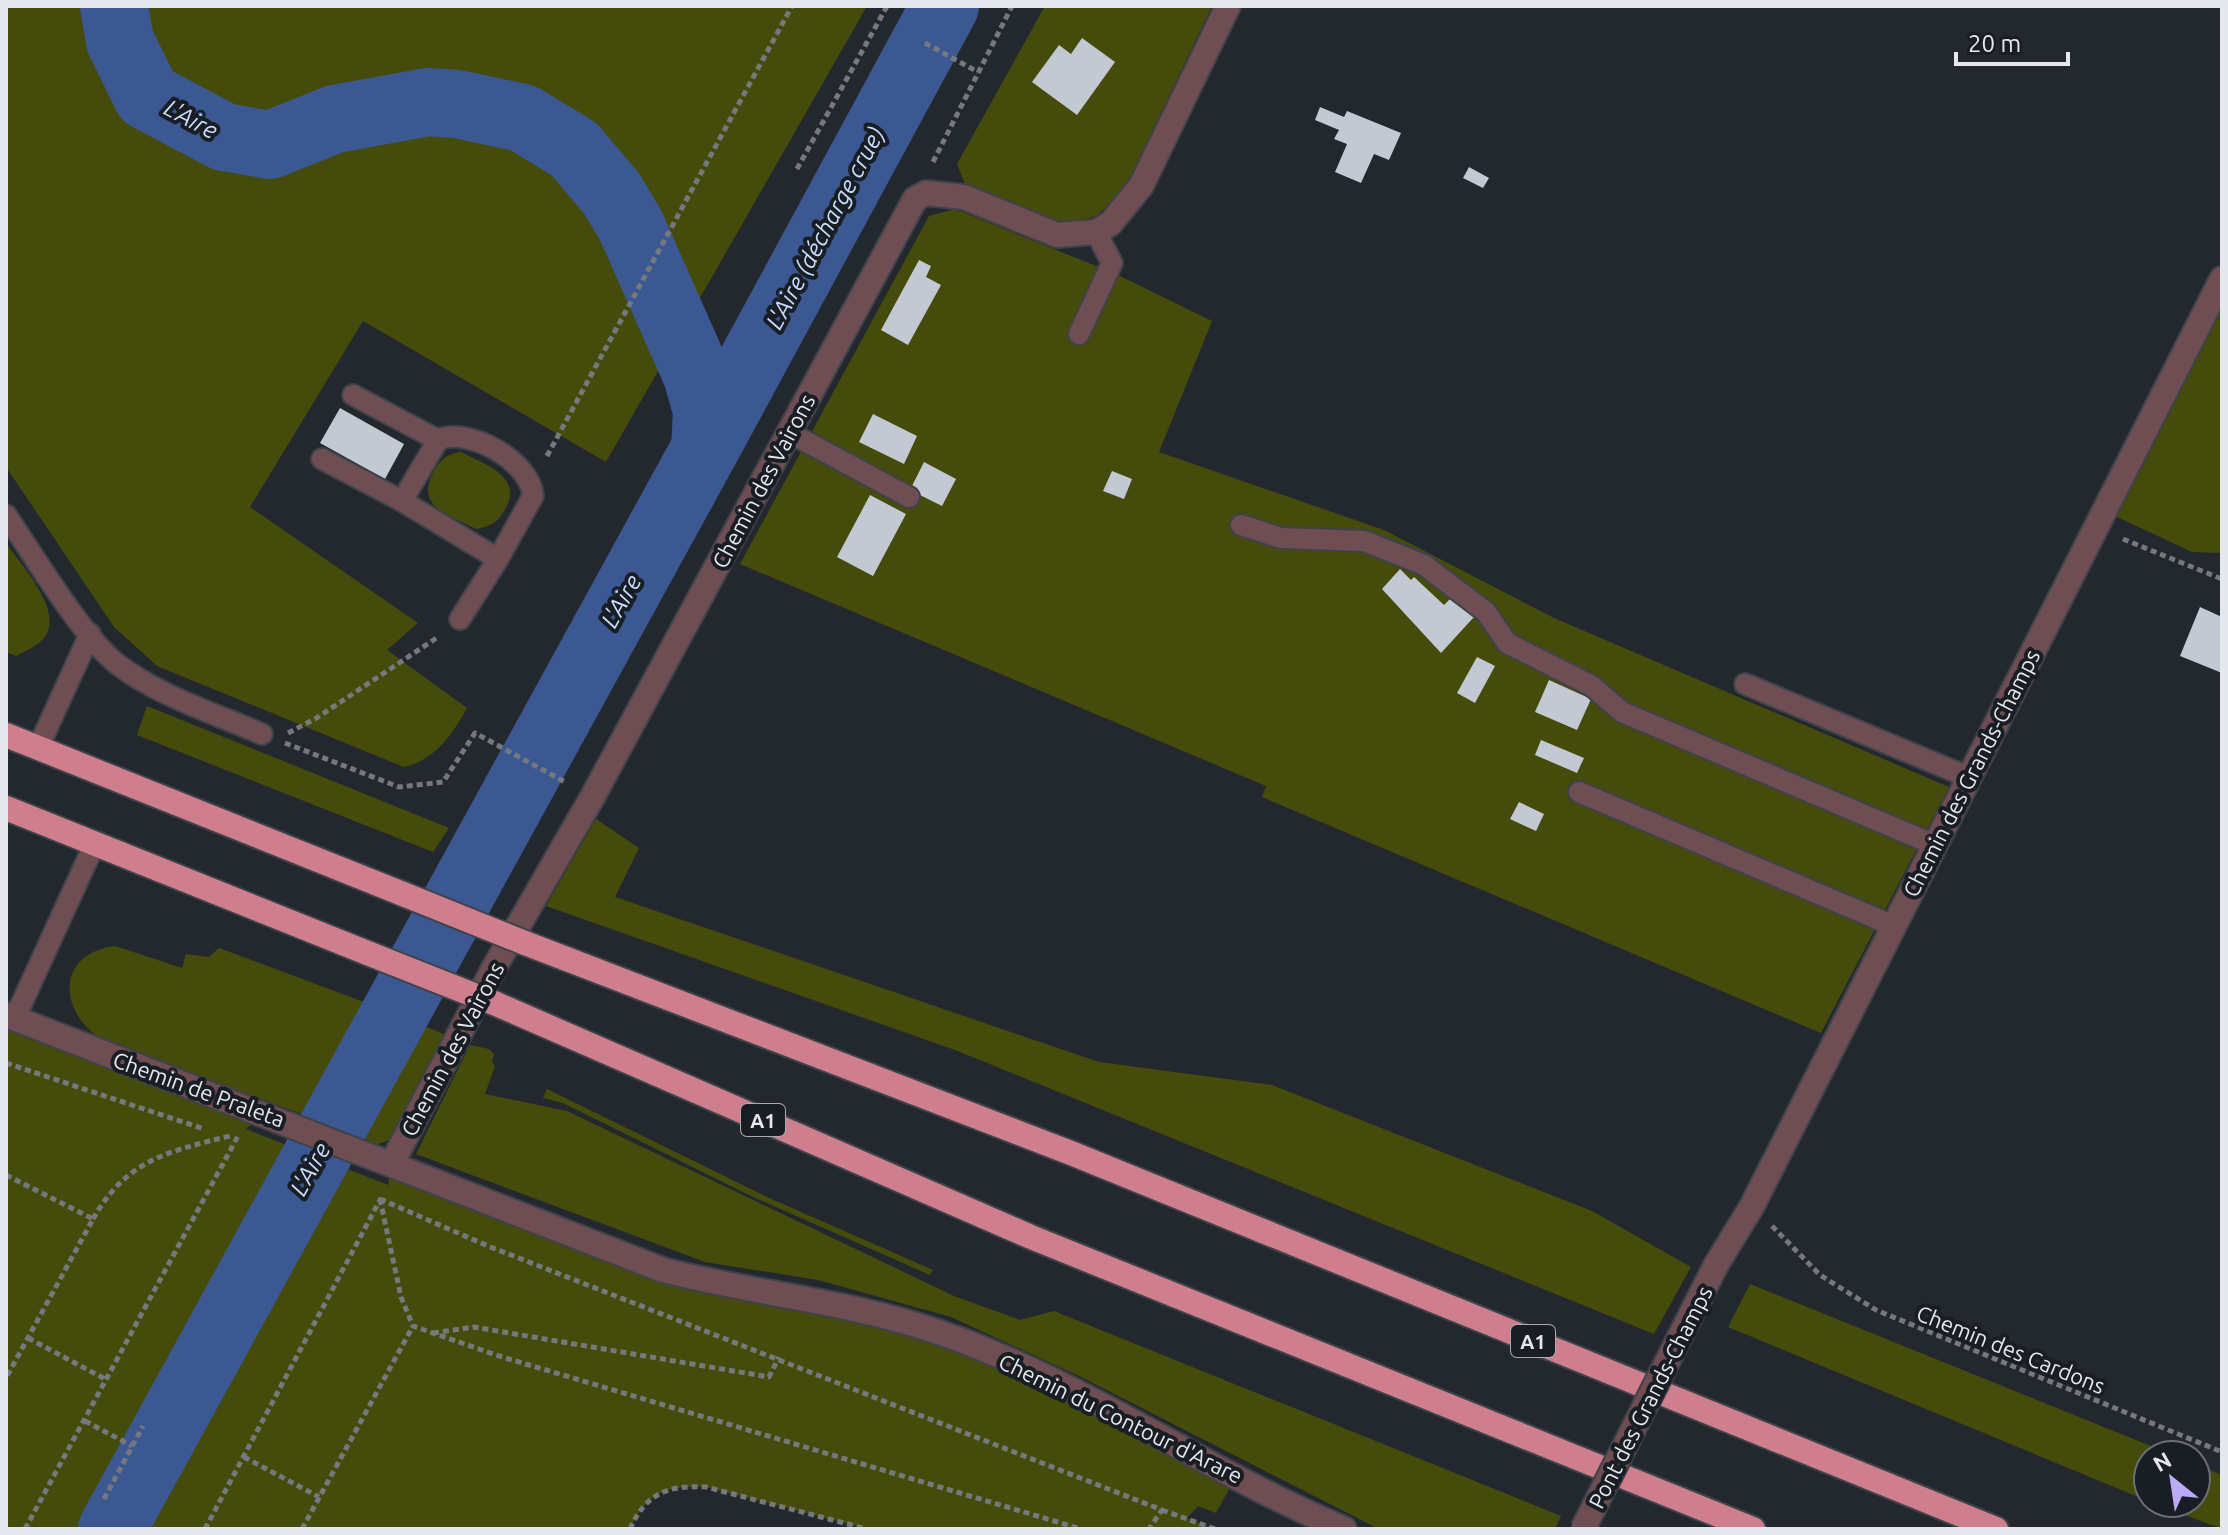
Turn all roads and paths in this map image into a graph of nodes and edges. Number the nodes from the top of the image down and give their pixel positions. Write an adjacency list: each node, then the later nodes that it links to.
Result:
1 (792, 6): 16 (path)
2 (887, 6): 7 (path)
3 (1012, 6): 6 (path)
4 (1228, 6): 9 (street)
5 (925, 43): 6 (path)
6 (978, 72): 8 (path)
7 (797, 169)
8 (915, 199): 9 (street); 13 (street, Chemin des Vairons)
9 (1096, 232): 11 (lane)
10 (2222, 279): 21 (street, Chemin des Grands-Champs)
11 (1079, 334)
12 (353, 395): 14 (lane)
13 (790, 433): 17 (lane); 41 (street, Chemin des Vairons)
14 (438, 440): 16 (lane); 18 (lane)
15 (322, 459): 18 (lane)
16 (532, 485): 22 (lane)
17 (909, 497)
18 (402, 501): 22 (lane)
19 (6, 515): 25 (lane)
20 (1241, 525): 35 (lane)
21 (2096, 528): 23 (path); 30 (street, Chemin des Grands-Champs)
22 (498, 559): 24 (lane)
23 (2222, 579)
24 (460, 619): 31 (path)
25 (90, 634): 27 (lane); 29 (lane)
26 (1745, 684): 30 (lane)
27 (262, 734)
28 (6, 735): 29 (highway, A1)
29 (38, 748): 72 (highway, A1, bridge)
30 (1968, 777): 35 (street, Chemin des Grands-Champs)
31 (572, 785)
32 (1579, 792): 36 (lane)
33 (6, 808): 34 (highway, A1)
34 (95, 843): 37 (lane); 71 (highway, A1, bridge)
35 (1935, 845): 36 (street, Chemin des Grands-Champs)
36 (1894, 926): 46 (street, Chemin des Grands-Champs)
37 (10, 1016): 39 (street, Chemin de Praleta)
38 (6, 1063): 40 (path)
39 (276, 1117): 40 (path); 41 (street, Chemin de Praleta)
40 (239, 1134): 44 (path); 52 (path)
41 (384, 1159): 69 (street, Chemin du Contour d'Arare)
42 (6, 1175): 44 (path)
43 (380, 1199): 47 (path); 50 (path); 57 (path)
44 (93, 1219): 49 (path)
45 (1800, 1254): 56 (path, Chemin des Cardons)
46 (1716, 1265): 70 (street, Pont des Grands-Champs, bridge)
47 (413, 1326): 48 (path); 58 (path)
48 (431, 1333): 50 (path); 66 (path)
49 (28, 1338): 51 (path); 52 (path)
50 (779, 1357): 60 (path)
51 (6, 1378)
52 (107, 1380): 53 (path)
53 (85, 1421): 55 (path); 61 (path)
54 (143, 1426): 55 (path)
55 (132, 1446): 59 (path)
56 (2222, 1452)
57 (244, 1457): 58 (path); 62 (path)
58 (319, 1497): 63 (path)
59 (104, 1499)
60 (1162, 1510): 67 (path); 68 (path)
61 (25, 1529)
62 (205, 1529)
63 (302, 1529)
64 (630, 1529): 65 (path)
65 (867, 1529)
66 (1081, 1529)
67 (1149, 1529)
68 (1215, 1529)
69 (1344, 1529)
70 (1583, 1529)
71 (1753, 1529)
72 (1996, 1529)

